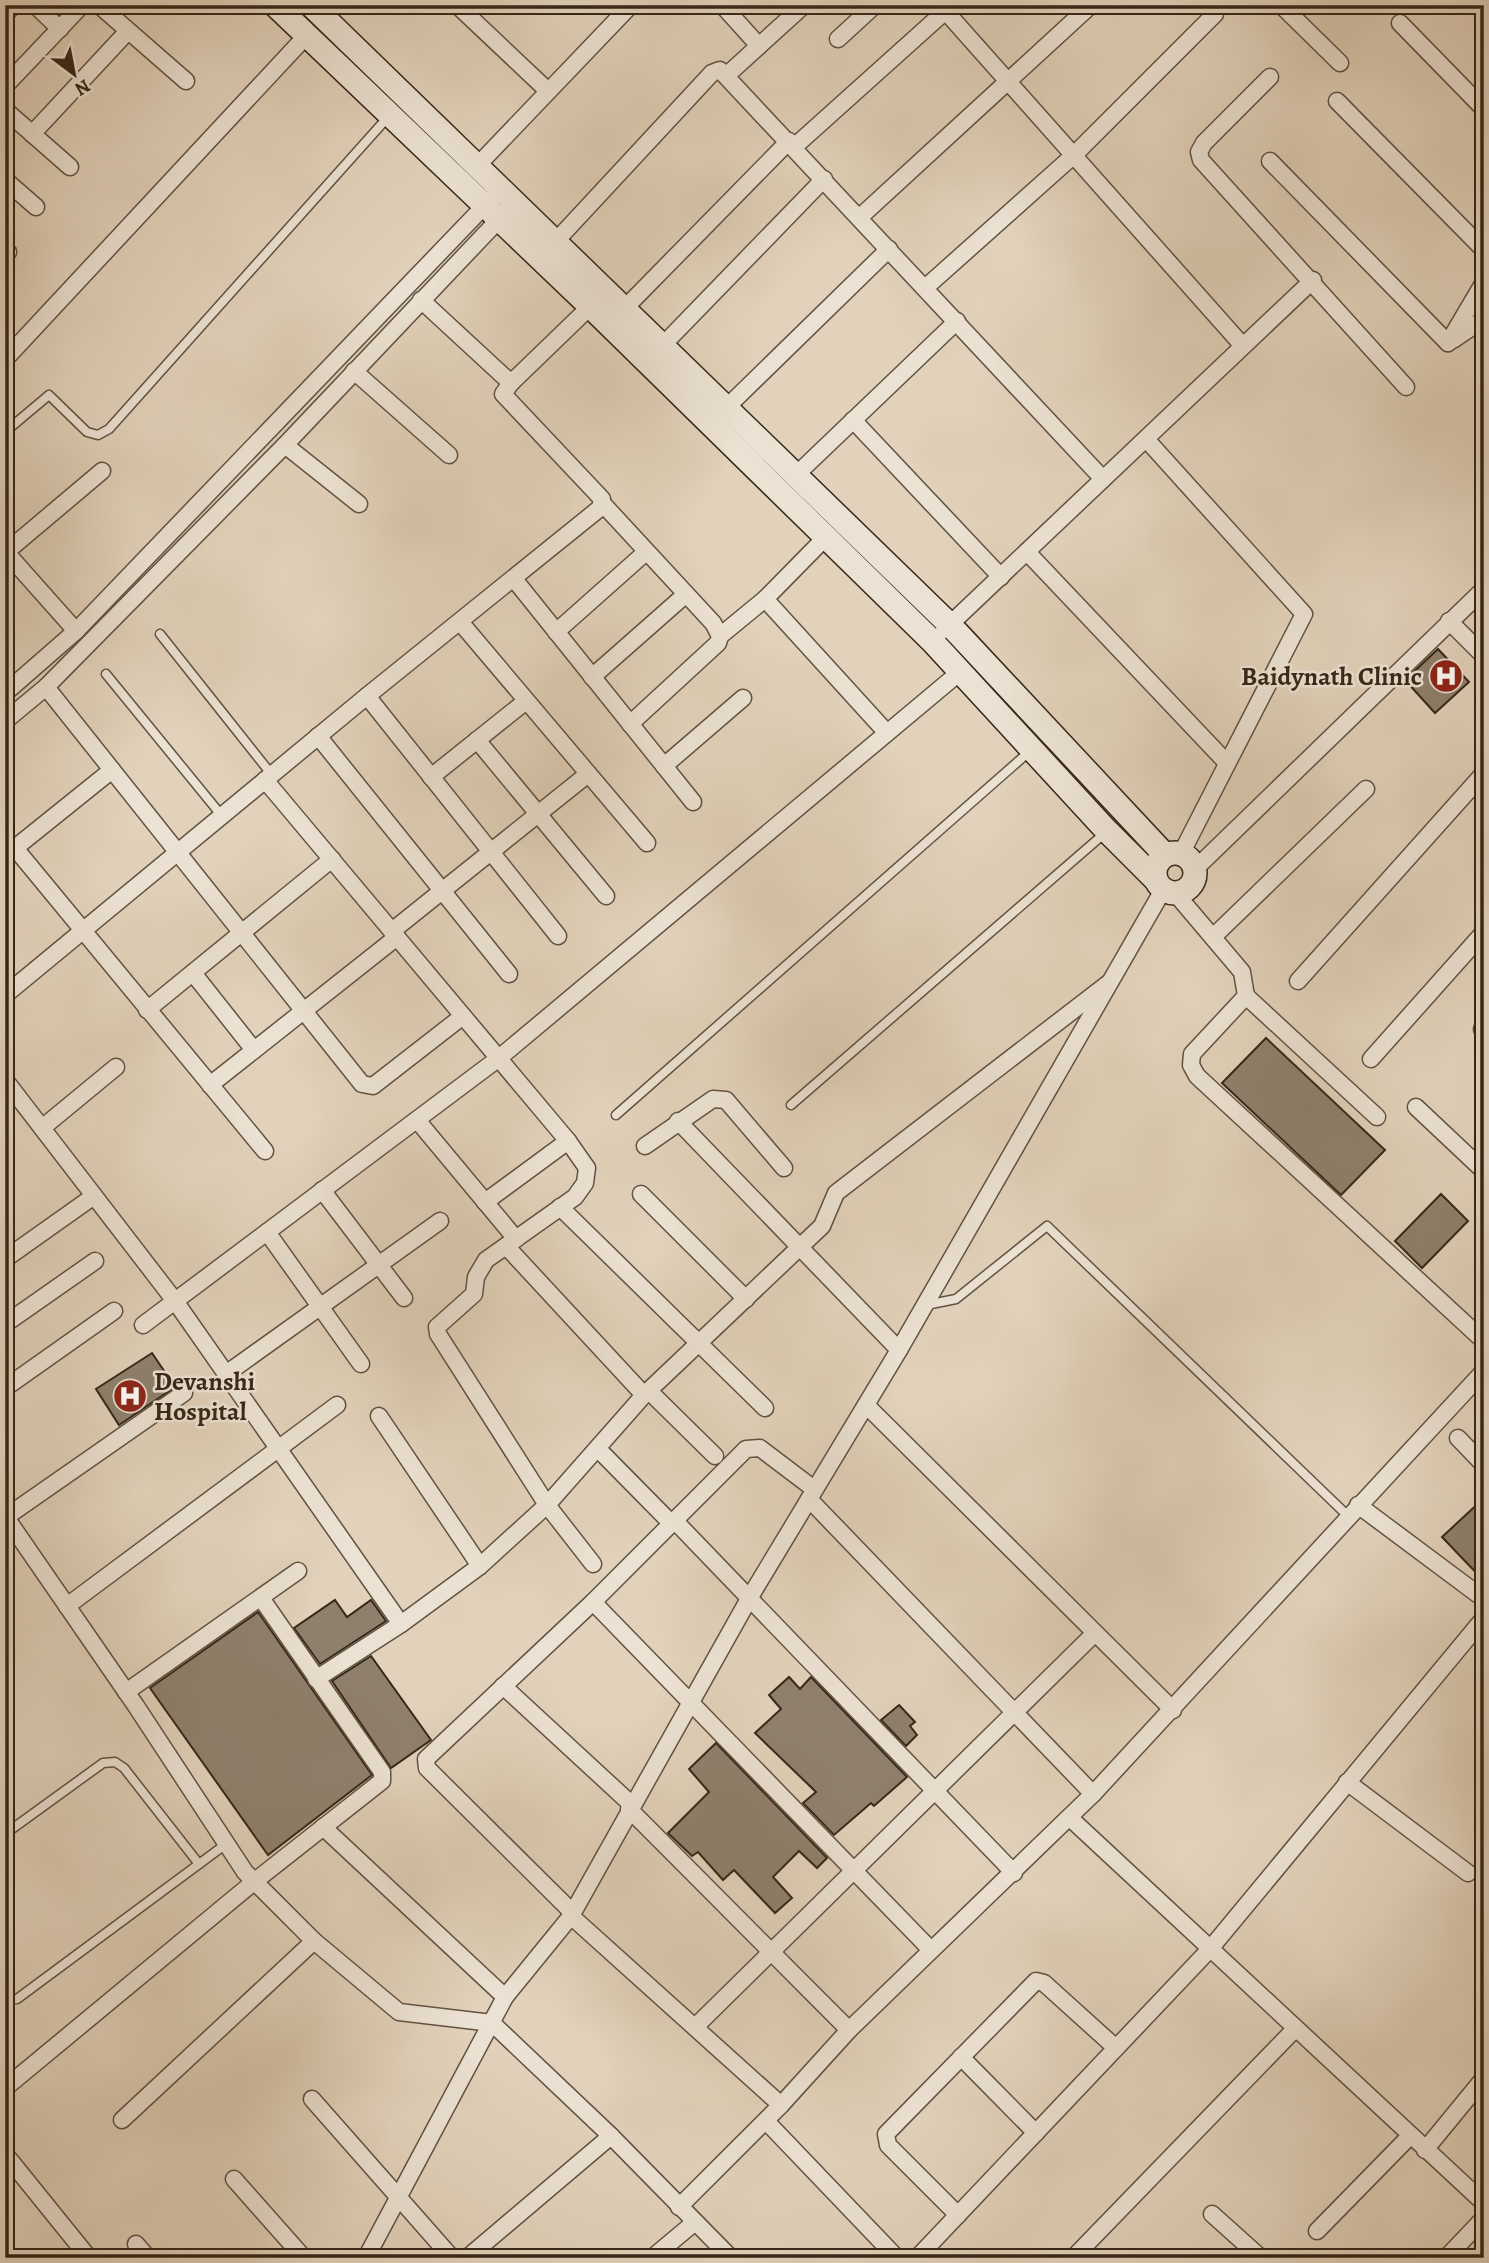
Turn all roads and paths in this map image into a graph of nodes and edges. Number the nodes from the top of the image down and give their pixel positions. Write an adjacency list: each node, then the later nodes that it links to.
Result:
1 (13, 5): 15 (street)
2 (35, 5): 18 (street)
3 (82, 5): 18 (street)
4 (99, 5): 19 (street)
5 (310, 5): 38 (street)
6 (457, 5): 29 (street)
7 (722, 5): 22 (street)
8 (804, 5): 22 (street)
9 (875, 5): 21 (street)
10 (1091, 5): 27 (street)
11 (1281, 5): 23 (street)
12 (946, 7): 27 (street); 35 (street)
13 (287, 9): 20 (street)
14 (620, 9): 29 (street)
15 (5, 14)
16 (1214, 14): 36 (street)
17 (1400, 23): 31 (street)
18 (60, 29): 28 (street)
19 (128, 31): 26 (street); 34 (street)
20 (307, 35): 33 (street); 61 (street)
21 (838, 39)
22 (758, 46): 24 (street)
23 (1340, 63)
24 (727, 75): 35 (street); 46 (street)
25 (1269, 77): 49 (street)
26 (186, 81)
27 (1010, 83): 36 (street); 45 (street)
28 (5, 86)
29 (548, 91): 38 (street)
30 (1337, 101): 48 (street)
31 (1484, 109)
32 (5, 110): 34 (street)
33 (390, 114): 44 (street); 67 (lane)
34 (32, 134): 39 (street)
35 (791, 144): 40 (street); 55 (street)
36 (1074, 155): 51 (street); 60 (street)
37 (1270, 161): 58 (street)
38 (478, 165): 42 (street)
39 (69, 167)
40 (824, 179): 45 (street); 59 (street)
41 (5, 180): 43 (street)
42 (508, 195): 44 (street); 46 (street)
43 (36, 207)
44 (492, 212): 53 (street); 54 (street); 89 (street)
45 (860, 217): 47 (street)
46 (556, 240): 52 (street)
47 (889, 249): 51 (street); 65 (street)
48 (1484, 250)
49 (1312, 280): 60 (street); 64 (street)
50 (1484, 282): 58 (street)
51 (925, 288): 57 (street)
52 (607, 290): 54 (street); 55 (street)
53 (421, 300): 62 (street); 63 (street)
54 (591, 306): 63 (street); 77 (street)
55 (625, 307): 59 (street)
56 (1484, 319): 58 (street)
57 (957, 321): 66 (street); 73 (street)
58 (1448, 343)
59 (663, 345): 65 (street)
60 (1243, 346): 68 (street)
61 (5, 351)
62 (354, 371): 69 (street); 70 (street)
63 (511, 383): 75 (street)
64 (1406, 387)
65 (727, 407): 72 (street)
66 (853, 420): 72 (street); 81 (street)
67 (5, 432)
68 (1146, 439): 73 (street); 109 (street)
69 (285, 445): 74 (street); 98 (street)
70 (449, 455)
71 (102, 471): 78 (street)
72 (796, 475): 76 (street)
73 (1103, 479): 80 (street)
74 (359, 504)
75 (603, 504): 79 (street); 82 (street)
76 (843, 520): 77 (street); 88 (street)
77 (826, 537): 85 (street); 93 (street)
78 (6, 551): 89 (street)
79 (646, 552): 84 (street); 90 (street)
80 (1027, 552): 81 (street); 109 (street)
81 (1000, 577): 88 (street)
82 (514, 579): 87 (street); 90 (street)
83 (1484, 589): 86 (street)
84 (685, 595): 92 (street); 97 (street)
85 (765, 599): 92 (street); 105 (street)
86 (1449, 621): 94 (street); 126 (street)
87 (461, 622): 100 (street); 102 (street)
88 (950, 625): 93 (street); 126 (street)
89 (76, 631): 99 (street)
90 (556, 632): 97 (street)
91 (160, 634): 114 (lane)
92 (720, 636): 104 (street)
93 (932, 641): 95 (street)
94 (1484, 656)
95 (960, 672): 105 (street); 108 (street)
96 (106, 674): 119 (lane)
97 (592, 677): 104 (street)
98 (46, 687): 103 (street); 111 (street)
99 (5, 693)
100 (367, 696): 106 (street); 115 (street)
101 (743, 698): 110 (street)
102 (526, 701): 107 (street); 113 (street)
103 (5, 721)
104 (630, 724): 110 (street)
105 (887, 733): 146 (street)
106 (318, 736): 114 (street); 128 (street)
107 (477, 740): 115 (street); 118 (street)
108 (1032, 750): 120 (street); 153 (lane)
109 (1227, 763): 126 (street)
110 (664, 766): 117 (street)
111 (112, 769): 122 (street); 123 (street)
112 (1484, 773): 138 (street)
113 (588, 774): 118 (street); 121 (street)
114 (269, 777): 119 (street); 125 (street)
115 (431, 777): 124 (street)
116 (1366, 789): 135 (street)
117 (693, 802)
118 (537, 814): 124 (street); 129 (street)
119 (222, 816): 123 (street)
120 (1107, 831): 127 (street); 151 (lane)
121 (648, 843)
122 (10, 852): 130 (street)
123 (178, 852): 130 (street); 132 (street)
124 (491, 852): 128 (street); 134 (street)
125 (332, 859): 132 (street); 133 (street)
126 (1180, 859): 127 (street); 127 (street)
127 (1165, 887): 135 (street); 139 (street)
128 (442, 891): 133 (street); 137 (street)
129 (606, 896)
130 (82, 931): 140 (street); 142 (street)
131 (1484, 932): 147 (street)
132 (241, 933): 136 (street); 143 (street)
133 (395, 934): 143 (street); 144 (street)
134 (558, 936)
135 (1213, 937): 141 (street)
136 (192, 973): 142 (street); 145 (street)
137 (509, 974)
138 (1298, 981)
139 (1110, 982): 171 (street); 178 (street)
140 (5, 995)
141 (1246, 996): 154 (street); 183 (street)
142 (147, 1010): 150 (street)
143 (303, 1012): 144 (street); 145 (street)
144 (463, 1016): 146 (street)
145 (254, 1050): 150 (street)
146 (499, 1058): 155 (street); 158 (street)
147 (1371, 1059)
148 (116, 1067): 157 (street)
149 (5, 1080): 157 (street)
150 (210, 1085): 160 (street)
151 (791, 1105)
152 (1416, 1107): 162 (street)
153 (616, 1115)
154 (1377, 1117)
155 (416, 1120): 163 (street); 166 (street)
156 (678, 1121): 159 (street); 161 (street); 171 (street)
157 (42, 1128): 165 (street)
158 (568, 1141): 166 (street); 167 (street)
159 (645, 1146)
160 (265, 1152)
161 (784, 1168)
162 (1484, 1171)
163 (322, 1191): 169 (street); 174 (street)
164 (641, 1194): 176 (street)
165 (94, 1196): 172 (street); 177 (street)
166 (485, 1202): 170 (street)
167 (560, 1207): 170 (street); 184 (street)
168 (440, 1221): 174 (street)
169 (267, 1232): 177 (street); 179 (street)
170 (511, 1242): 191 (street); 202 (street)
171 (800, 1248): 176 (street); 185 (street)
172 (5, 1259)
173 (95, 1261): 181 (street)
174 (379, 1265): 175 (street); 179 (street)
175 (404, 1298)
176 (746, 1299): 184 (street)
177 (175, 1301): 182 (street); 188 (street)
178 (924, 1306): 185 (street); 203 (lane)
179 (319, 1307): 186 (street); 188 (street)
180 (114, 1311): 189 (street)
181 (5, 1324)
182 (143, 1325)
183 (1484, 1341)
184 (697, 1344): 191 (street); 194 (street)
185 (899, 1350): 193 (street)
186 (361, 1364)
187 (1484, 1371): 203 (street)
188 (226, 1374): 197 (street)
189 (5, 1388)
190 (184, 1393): 204 (street)
191 (646, 1393): 198 (street); 199 (street)
192 (337, 1405): 197 (street)
193 (866, 1405): 201 (street); 216 (street)
194 (765, 1408)
195 (379, 1416): 207 (street)
196 (1458, 1438): 200 (street)
197 (278, 1449): 213 (street); 215 (street)
198 (599, 1450): 202 (street); 205 (street)
199 (715, 1456)
200 (1484, 1465)
201 (812, 1494): 205 (street); 209 (street); 222 (street)
202 (547, 1505): 206 (street); 207 (street)
203 (1353, 1510): 211 (street); 221 (street)
204 (5, 1517): 213 (street)
205 (672, 1522): 209 (street); 212 (street)
206 (593, 1564)
207 (480, 1566): 215 (street)
208 (298, 1571): 210 (street)
209 (750, 1597): 220 (street); 224 (street)
210 (261, 1598): 217 (street); 219 (street)
211 (1484, 1599)
212 (593, 1602): 218 (street); 220 (street)
213 (67, 1606): 219 (street)
214 (1484, 1618): 223 (street)
215 (401, 1624): 217 (street)
216 (1094, 1633): 221 (street); 222 (street)
217 (316, 1679): 228 (street)
218 (503, 1686): 226 (street); 236 (street)
219 (127, 1692): 230 (street)
220 (691, 1702): 226 (street); 232 (street)
221 (1173, 1710): 225 (street)
222 (1014, 1712): 224 (street); 225 (street)
223 (1348, 1782): 234 (street); 238 (street)
224 (934, 1790): 232 (street); 233 (street)
225 (1093, 1794): 227 (street)
226 (630, 1807): 236 (street); 240 (street)
227 (1070, 1818): 233 (street); 238 (street)
228 (323, 1827): 235 (street); 241 (street)
229 (7, 1829): 231 (lane)
230 (226, 1844): 231 (lane); 235 (street)
231 (199, 1864): 242 (lane)
232 (853, 1869): 239 (street); 240 (street)
233 (1014, 1873): 239 (street)
234 (1468, 1873)
235 (255, 1881): 237 (street); 250 (street)
236 (572, 1914): 241 (street); 244 (street)
237 (314, 1941): 243 (street); 253 (street)
238 (1210, 1948): 245 (street); 247 (street)
239 (931, 1950): 246 (street)
240 (771, 1952): 244 (street); 246 (street)
241 (505, 1997): 243 (street)
242 (17, 1999)
243 (492, 2024): 256 (street); 261 (street)
244 (695, 2027): 252 (street)
245 (1295, 2029): 257 (street); 280 (street)
246 (849, 2030): 252 (street)
247 (1116, 2048): 248 (street); 255 (street)
248 (961, 2057): 255 (street); 265 (street)
249 (1484, 2078): 258 (street)
250 (5, 2088)
251 (312, 2099): 261 (street)
252 (781, 2105): 254 (street)
253 (122, 2119)
254 (766, 2121): 263 (street); 278 (street)
255 (1036, 2133): 265 (street)
256 (611, 2136): 263 (street); 275 (street)
257 (1410, 2136): 258 (street); 268 (street)
258 (1425, 2150): 262 (street)
259 (5, 2154): 270 (street)
260 (234, 2179): 272 (street)
261 (401, 2198): 273 (street); 274 (street)
262 (1484, 2203)
263 (679, 2207): 267 (street)
264 (1212, 2214): 281 (street)
265 (958, 2215): 279 (street)
266 (1484, 2218): 282 (street)
267 (695, 2222): 276 (street); 277 (street)
268 (1317, 2231)
269 (135, 2244): 271 (street)
270 (89, 2258)
271 (148, 2258)
272 (304, 2258)
273 (366, 2258)
274 (452, 2258)
275 (467, 2258)
276 (652, 2258)
277 (731, 2258)
278 (897, 2258)
279 (917, 2258)
280 (1073, 2258)
281 (1261, 2258)
282 (1446, 2258)

